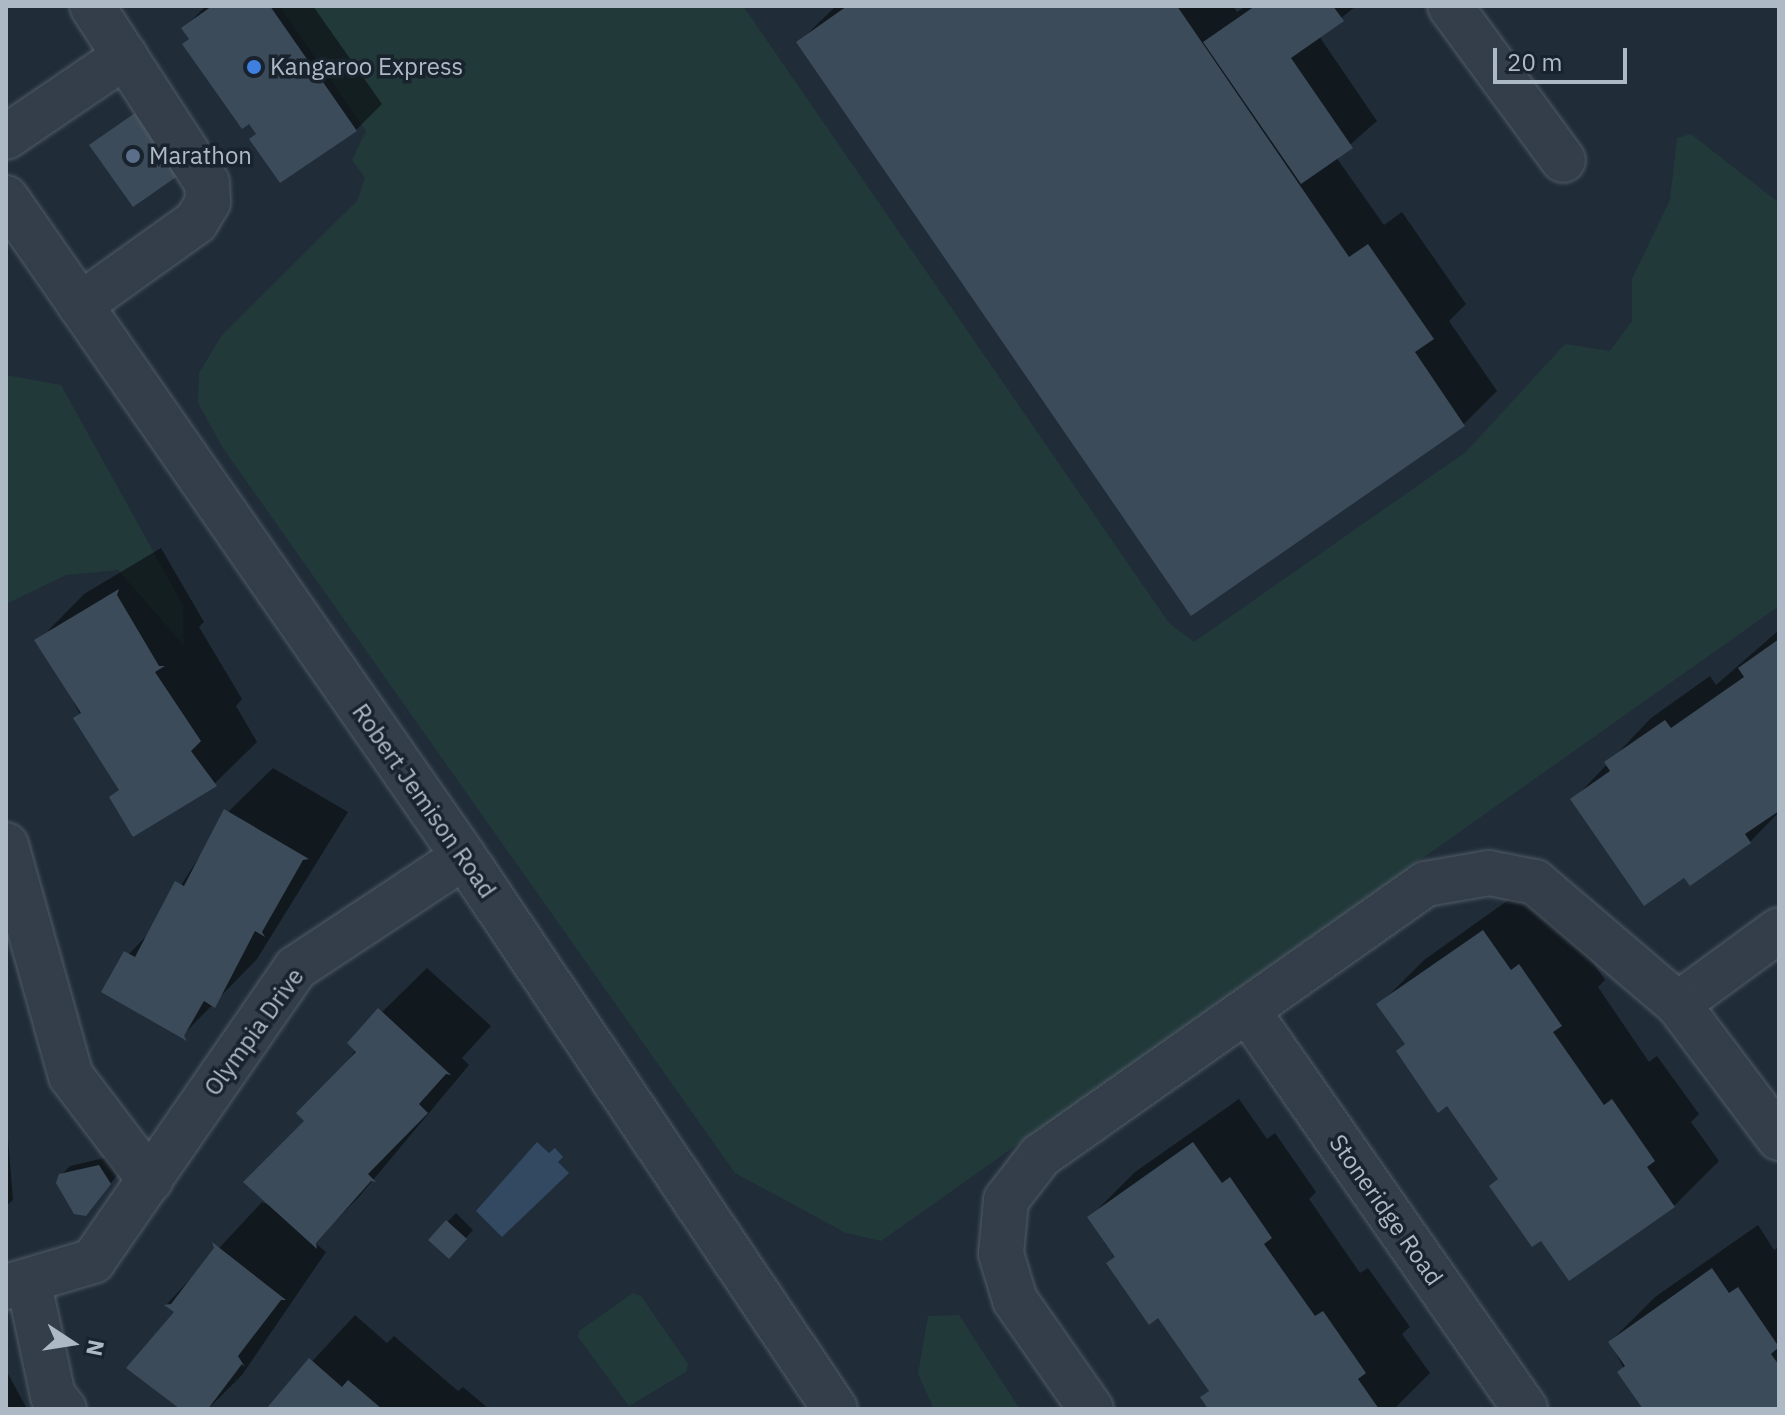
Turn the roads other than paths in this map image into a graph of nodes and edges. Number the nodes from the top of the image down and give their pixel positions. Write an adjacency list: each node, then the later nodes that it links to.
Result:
1 (92, 6): 3 (street)
2 (1450, 6): 5 (street)
3 (125, 56): 4 (street); 7 (street)
4 (6, 137)
5 (1563, 160)
6 (6, 198): 7 (street, Robert Jemison Road)
7 (80, 305): 9 (street, Robert Jemison Road)
8 (6, 845): 14 (street)
9 (464, 857): 14 (street, Olympia Drive); 17 (street, Robert Jemison Road)
10 (1779, 930): 11 (street)
11 (1678, 1004): 12 (street); 13 (street)
12 (1247, 1010): 18 (street); 19 (street, Stoneridge Road)
13 (1779, 1138)
14 (150, 1180): 15 (street, Olympia Drive)
15 (18, 1286): 16 (street, Olympia Drive)
16 (64, 1409)
17 (835, 1409)
18 (1091, 1409)
19 (1525, 1409)

